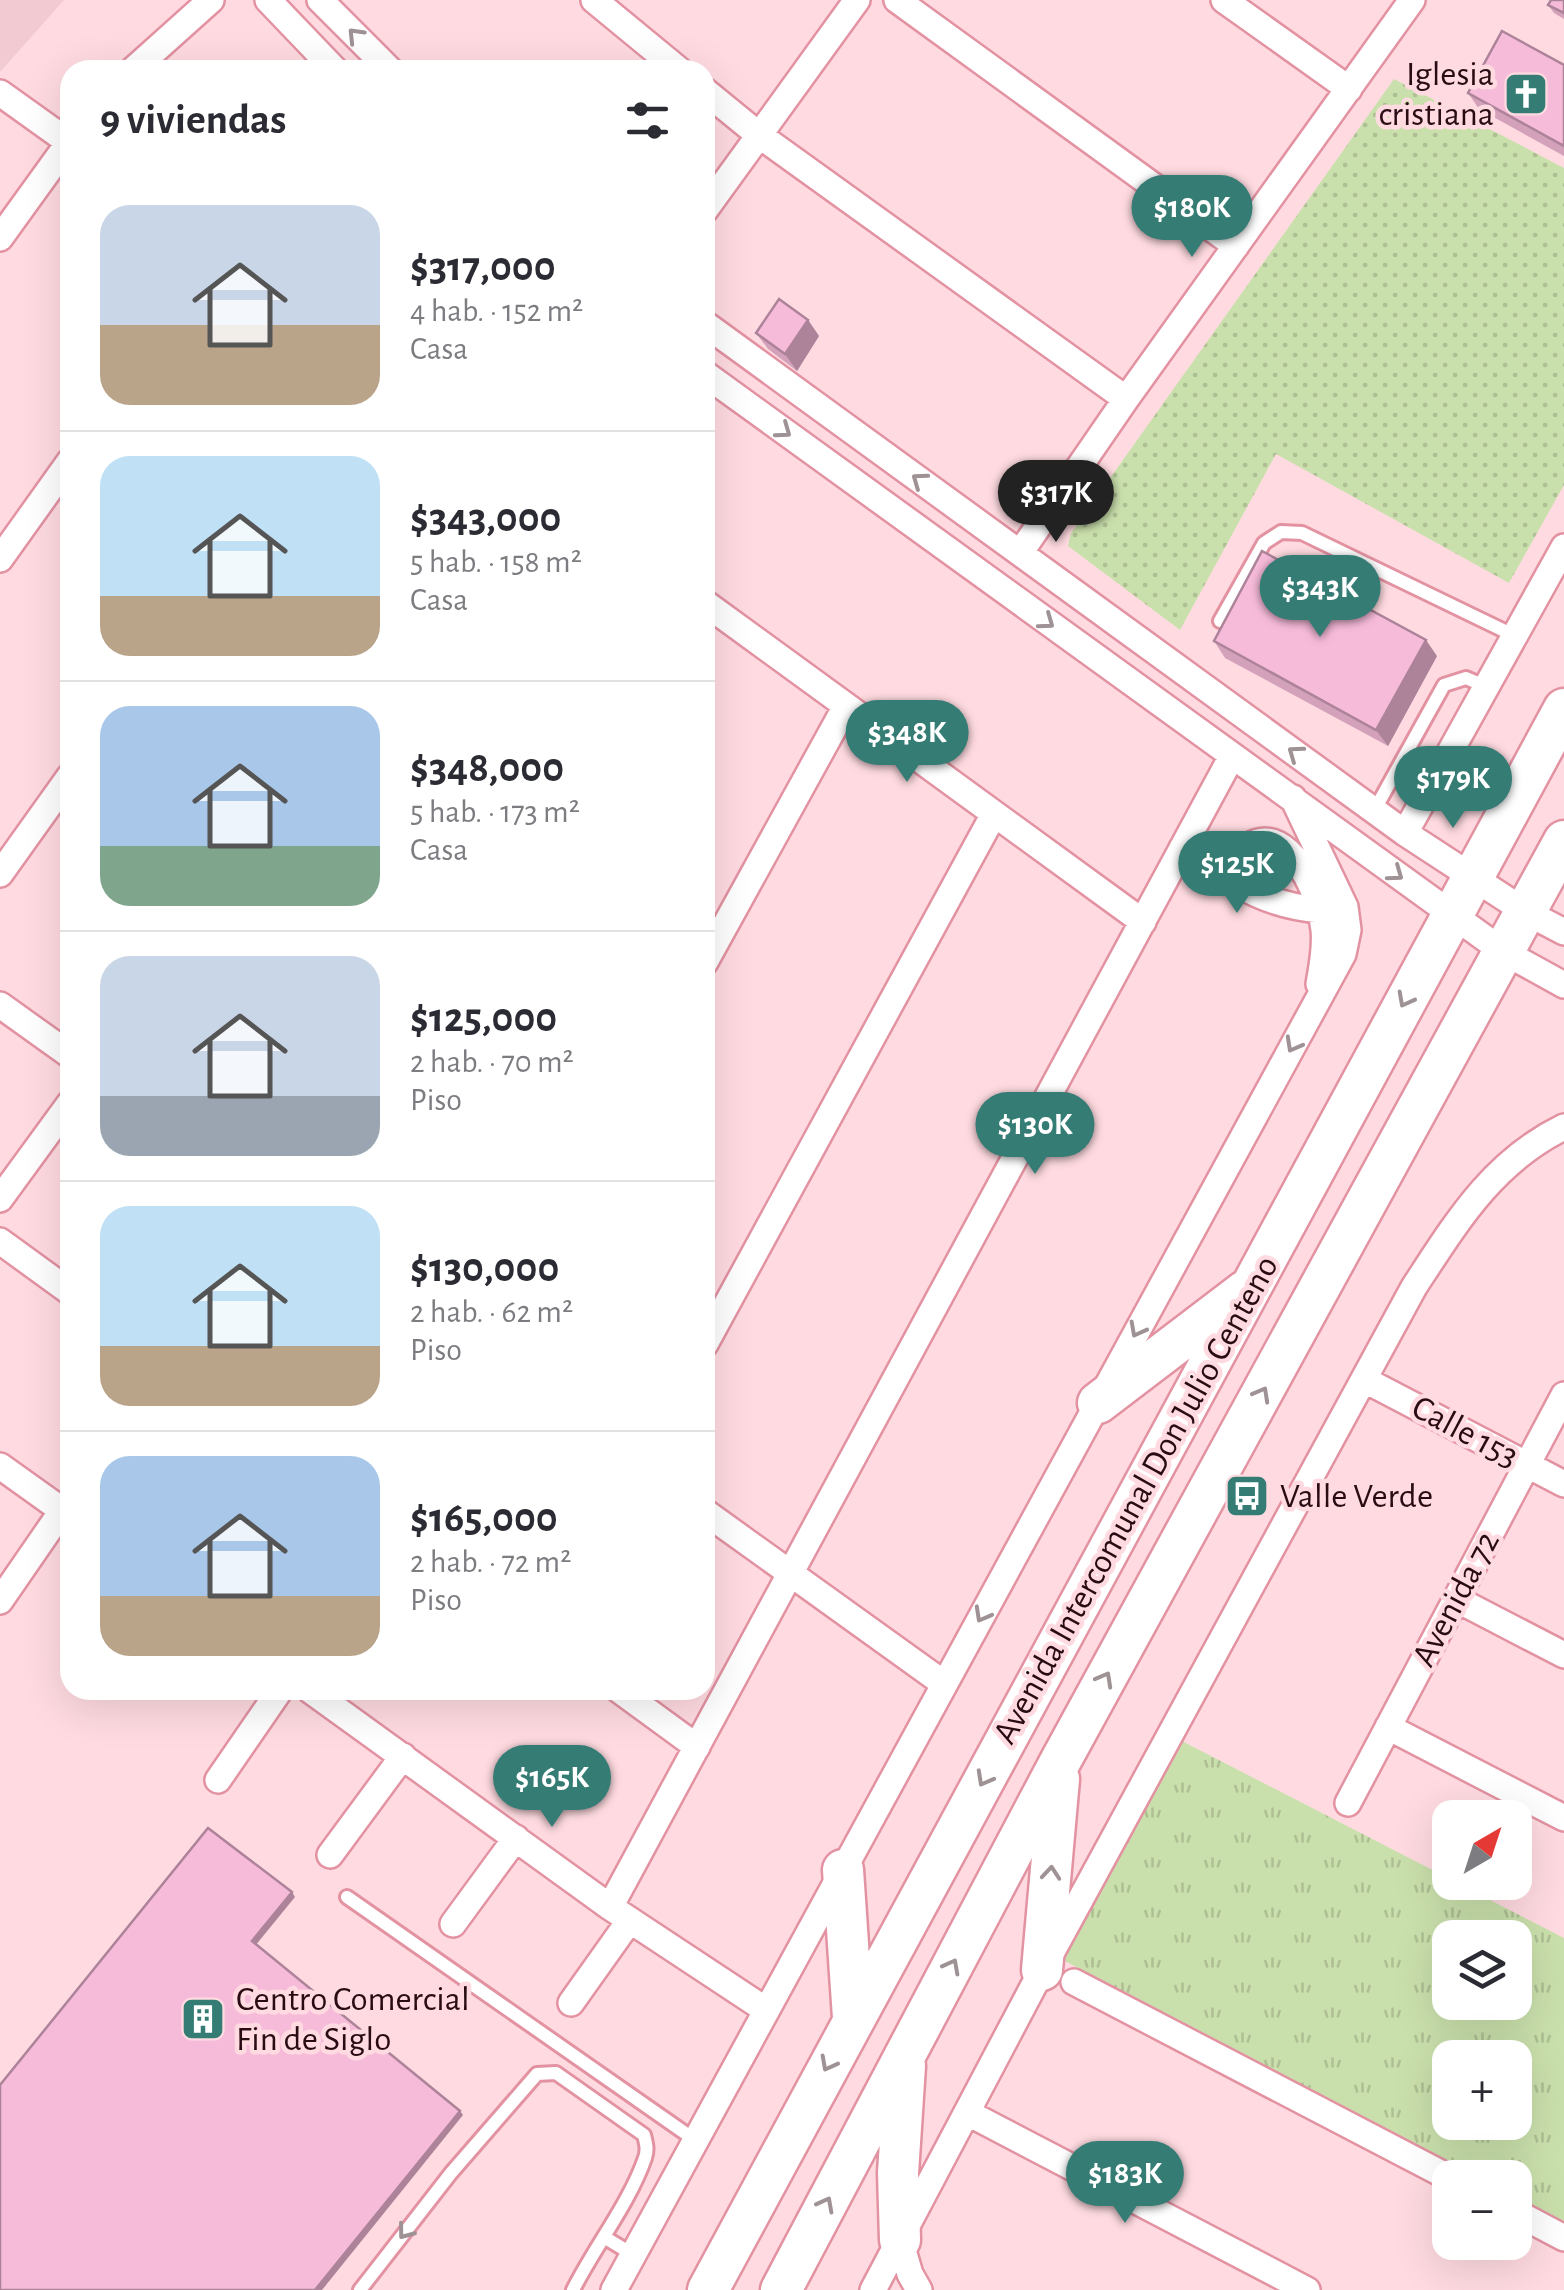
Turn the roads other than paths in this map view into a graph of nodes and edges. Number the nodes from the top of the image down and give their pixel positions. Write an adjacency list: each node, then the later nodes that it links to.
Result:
1 (212, 0): 9 (street)
2 (268, 0): 10 (street)
3 (320, 0): 11 (street, one-way to 3)
4 (594, 0): 12 (street)
5 (857, 0): 17 (street)
6 (897, 0): 21 (street)
7 (1224, 0): 13 (street)
8 (1412, 0): 13 (street)
9 (145, 60)
10 (325, 60)
11 (380, 60)
12 (668, 60)
13 (1349, 89): 21 (street)
14 (0, 93): 16 (street)
15 (715, 99): 17 (street)
16 (60, 135)
17 (759, 135): 19 (street); 24 (street)
18 (60, 156): 20 (street)
19 (715, 196)
20 (0, 238)
21 (1236, 246): 24 (street)
22 (715, 331): 27 (street, one-way to 22)
23 (715, 381): 35 (street, one-way to 35)
24 (1126, 399): 27 (street)
25 (60, 475): 28 (street)
26 (1564, 547): 31 (street)
27 (1020, 553): 38 (street, one-way to 27)
28 (0, 558)
29 (715, 609): 33 (street)
30 (1220, 621): 31 (lane)
31 (1514, 636): 32 (street)
32 (1487, 686): 38 (lane); 40 (street)
33 (846, 706): 39 (street); 52 (street)
34 (1564, 709): 46 (main road, Avenida Intercomunal Don Julio Centeno)
35 (1232, 756): 37 (street); 43 (street)
36 (60, 790): 44 (street)
37 (1296, 805): 42 (street); 49 (street, one-way to 49); 56 (street)
38 (1374, 811): 40 (street)
39 (994, 814): 50 (street); 64 (street)
40 (1405, 833): 46 (street)
41 (1564, 841): 48 (main road, Avenida Intercomunal Don Julio Centeno)
42 (1271, 843): 45 (street); 47 (street)
43 (1182, 848): 45 (street); 50 (street)
44 (0, 874)
45 (1225, 876): 47 (street)
46 (1472, 876): 48 (street); 49 (main road, Avenida Intercomunal Don Julio Centeno)
47 (1320, 910): 56 (street)
48 (1526, 912): 51 (street); 53 (main road, Avenida Intercomunal Don Julio Centeno)
49 (1451, 914): 53 (street); 62 (main road, Avenida Intercomunal Don Julio Centeno, one-way to 62)
50 (1143, 922): 74 (street)
51 (1564, 932)
52 (715, 944)
53 (1504, 952): 54 (street); 85 (main road, Avenida Intercomunal Don Julio Centeno, one-way to 53)
54 (1564, 985)
55 (0, 1004): 57 (street)
56 (1315, 1006): 67 (street, one-way to 67)
57 (60, 1048)
58 (60, 1117): 60 (street)
59 (1564, 1127): 65 (street)
60 (0, 1199)
61 (0, 1241): 63 (street)
62 (1256, 1282): 67 (main road); 98 (main road, Avenida Intercomunal Don Julio Centeno, one-way to 98)
63 (60, 1285)
64 (715, 1326)
65 (1365, 1380): 68 (street, Calle 153); 95 (street)
66 (1564, 1395): 68 (street, Avenida 72)
67 (1098, 1403): 78 (street, one-way to 78)
68 (1527, 1465): 70 (street, Calle 153); 75 (street, Avenida 72)
69 (0, 1466): 71 (street)
70 (1564, 1484)
71 (60, 1510)
72 (715, 1519): 74 (street)
73 (60, 1522): 76 (street)
74 (790, 1573): 78 (street); 83 (street)
75 (1456, 1599): 77 (street); 82 (street, Avenida 72)
76 (0, 1600)
77 (1564, 1654)
78 (943, 1683): 91 (street)
79 (273, 1700): 86 (street)
80 (324, 1700): 84 (street)
81 (633, 1700): 83 (street)
82 (1388, 1727): 87 (street, Avenida 72); 88 (street)
83 (696, 1747): 93 (street)
84 (403, 1756): 89 (street); 90 (street)
85 (1061, 1760): 95 (main road, one-way to 85); 99 (main road, Avenida Intercomunal Don Julio Centeno, one-way to 85)
86 (218, 1780)
87 (1348, 1803)
88 (1564, 1818)
89 (516, 1838): 93 (street); 94 (street)
90 (330, 1855)
91 (843, 1870): 97 (street); 98 (main road)
92 (347, 1897): 101 (lane)
93 (620, 1913): 96 (street); 97 (street)
94 (453, 1924)
95 (1058, 1976): 100 (street); 102 (street)
96 (570, 2003)
97 (766, 2010): 101 (street)
98 (853, 2018): 108 (main road, Avenida Intercomunal Don Julio Centeno, one-way to 108)
99 (906, 2052): 106 (main road); 113 (main road, Avenida Intercomunal Don Julio Centeno, one-way to 99)
100 (968, 2113): 106 (street); 116 (street)
101 (696, 2140): 107 (street)
102 (1432, 2169)
103 (1532, 2221): 105 (street)
104 (604, 2236): 107 (lane); 109 (lane, one-way to 109); 110 (lane)
105 (1564, 2238)
106 (900, 2240): 114 (street); 115 (street)
107 (632, 2254): 111 (street)
108 (714, 2278): 112 (main road)
109 (360, 2290)
110 (572, 2290)
111 (614, 2290)
112 (677, 2290)
113 (781, 2290)
114 (873, 2290)
115 (919, 2290)
116 (1306, 2290)

